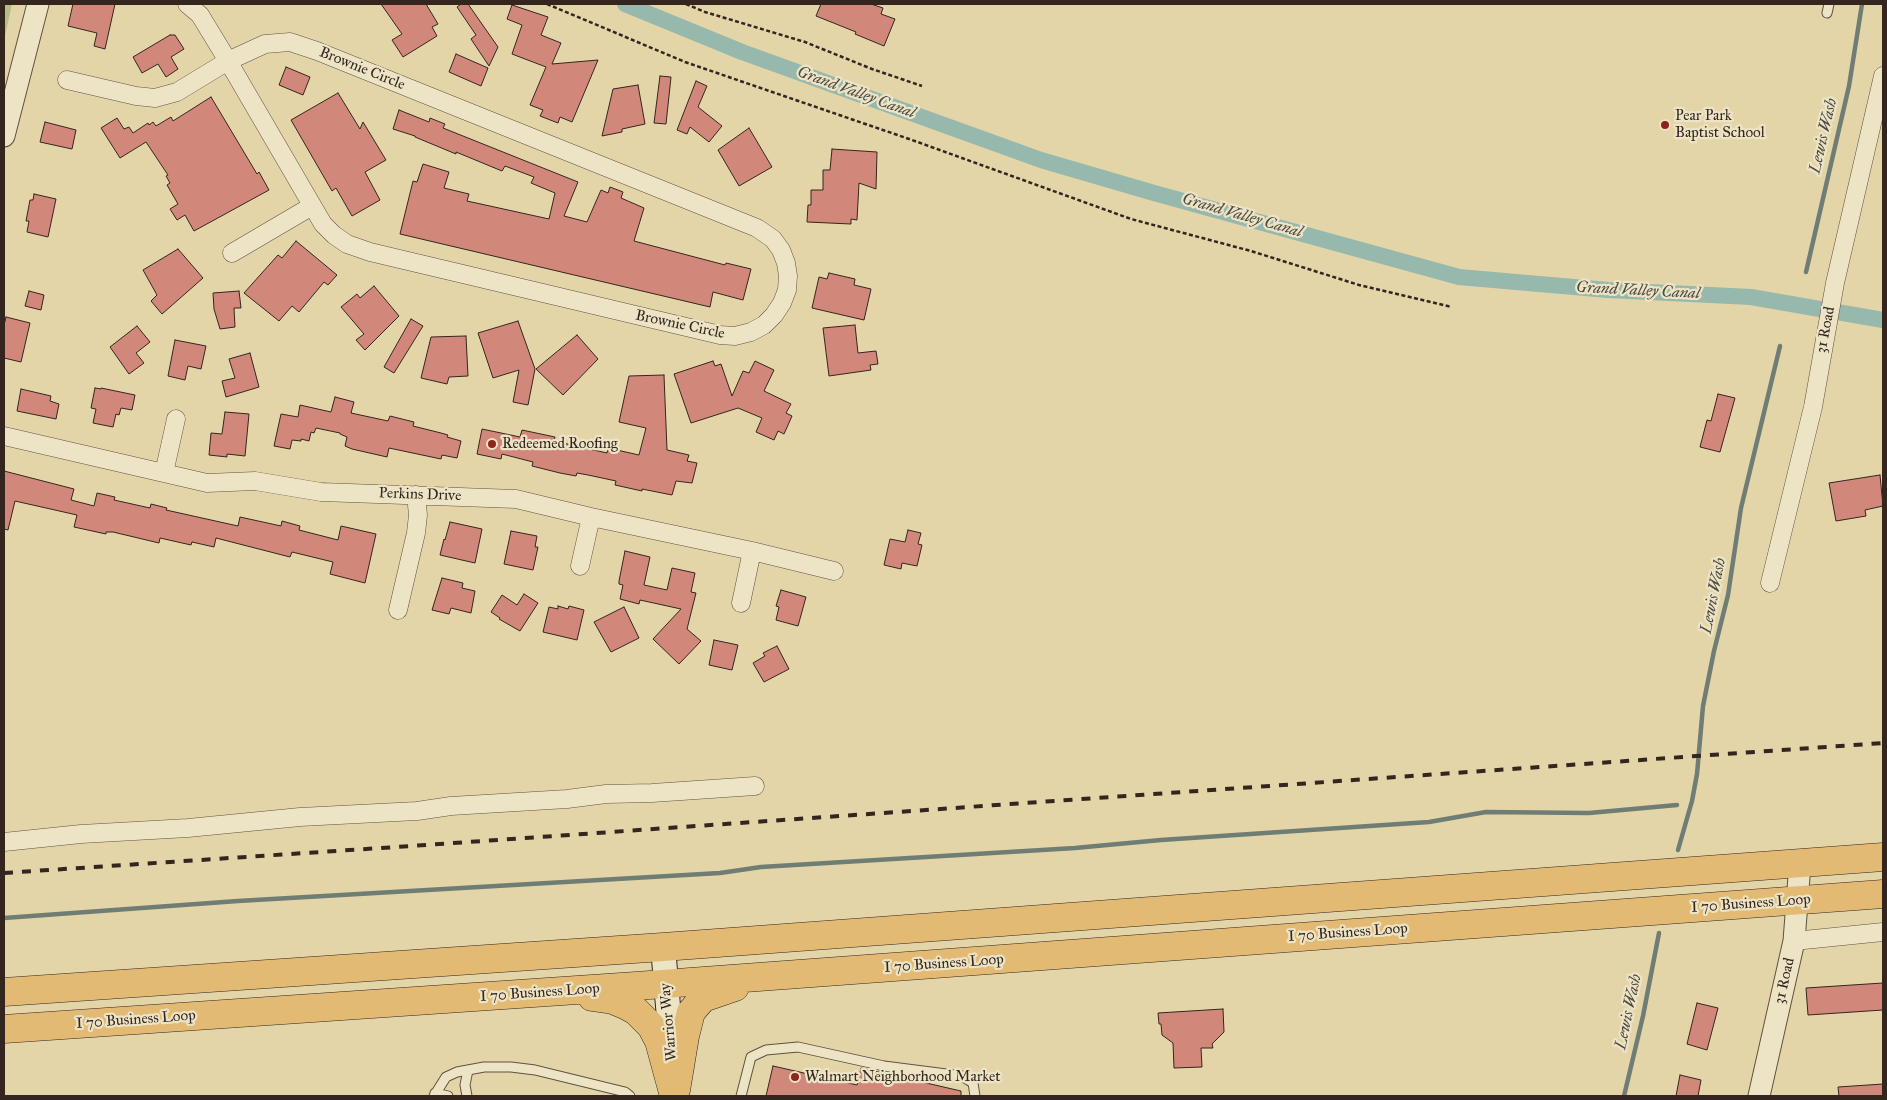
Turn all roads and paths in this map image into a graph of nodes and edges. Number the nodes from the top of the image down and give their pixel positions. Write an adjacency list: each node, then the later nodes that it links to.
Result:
1 (38, 4): 9 (street)
2 (187, 4): 5 (street, Brownie Circle)
3 (547, 4): 12 (path)
4 (686, 4): 8 (path)
5 (228, 61): 7 (street); 10 (street, Brownie Circle); 10 (street, Brownie Circle)
6 (1883, 76): 21 (street, 31 Road)
7 (67, 80)
8 (922, 86)
9 (4, 136)
10 (312, 206): 11 (street)
11 (232, 253)
12 (1452, 306)
13 (176, 418): 15 (street)
14 (4, 436): 15 (street, Perkins Drive)
15 (164, 473): 16 (street, Perkins Drive)
16 (416, 495): 17 (street, Perkins Drive); 23 (street)
17 (591, 517): 18 (street, Perkins Drive); 19 (street)
18 (752, 551): 20 (street, Perkins Drive); 22 (street)
19 (580, 566)
20 (834, 571)
21 (1770, 583)
22 (740, 603)
23 (398, 610)
24 (756, 786): 25 (street)
25 (4, 842)
26 (1883, 857): 27 (main road)
27 (1800, 864): 29 (street, 31 Road); 32 (main road)
28 (1883, 894): 29 (main road, I 70 Business Loop)
29 (1798, 901): 31 (street, 31 Road); 33 (main road, I 70 Business Loop)
30 (1883, 932): 31 (street)
31 (1794, 941): 46 (street, 31 Road)
32 (663, 947): 34 (main road, Warrior Way); 35 (main road)
33 (826, 972): 34 (main road, I 70 Business Loop); 43 (main road)
34 (666, 984): 36 (main road, I 70 Business Loop); 43 (main road, Warrior Way)
35 (4, 992)
36 (498, 996): 37 (main road, I 70 Business Loop); 43 (main road)
37 (4, 1029)
38 (468, 1070): 39 (lane); 41 (lane); 42 (lane)
39 (434, 1095): 40 (lane)
40 (448, 1096)
41 (467, 1096)
42 (630, 1096)
43 (675, 1096)
44 (741, 1096): 45 (lane)
45 (975, 1096)
46 (1759, 1096)

